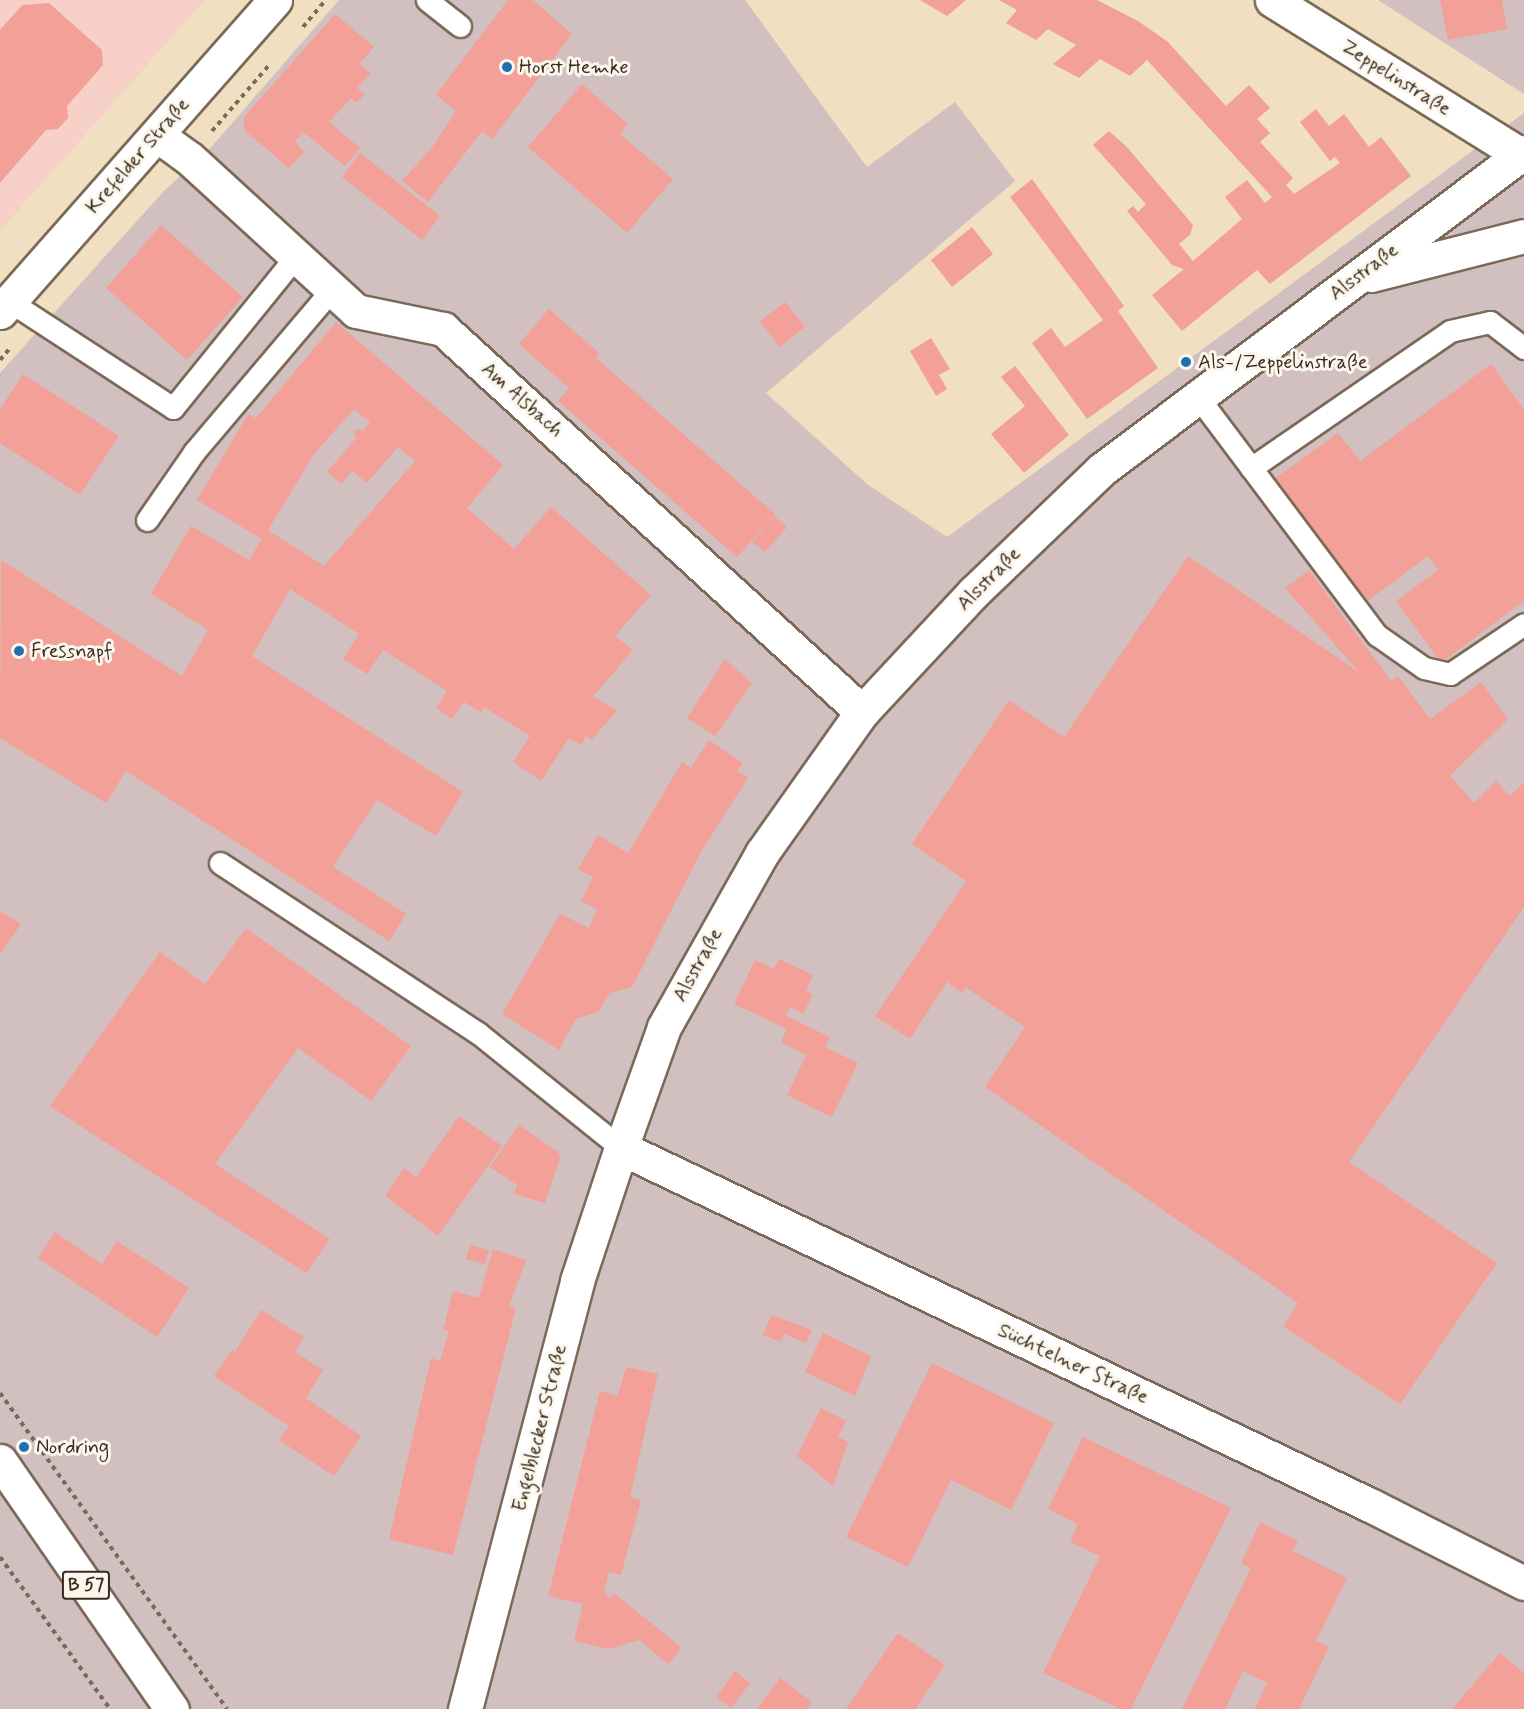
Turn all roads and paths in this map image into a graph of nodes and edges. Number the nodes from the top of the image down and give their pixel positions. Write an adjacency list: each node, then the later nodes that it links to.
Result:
1 (275, 0): 5 (street, Krefelder Straße)
2 (428, 0): 4 (lane)
3 (1272, 0): 6 (street, Zeppelinstraße)
4 (460, 26)
5 (157, 135): 8 (street, Am Alsbach); 11 (street, Krefelder Straße)
6 (1523, 155): 9 (street, Alsstraße)
7 (1524, 236): 9 (street)
8 (296, 256): 10 (street, Am Alsbach); 11 (lane)
9 (1354, 279): 13 (street, Alsstraße)
10 (332, 289): 15 (lane); 17 (street, Am Alsbach)
11 (5, 307)
12 (1524, 348): 14 (lane)
13 (1198, 397): 14 (lane); 17 (street, Alsstraße)
14 (1251, 468): 16 (lane)
15 (147, 520)
16 (1524, 624)
17 (862, 712): 19 (street, Alsstraße)
18 (220, 863): 19 (lane)
19 (621, 1148): 23 (street, Süchtelner Straße); 27 (street, Engelblecker Straße)
20 (0, 1393): 26 (path)
21 (0, 1461): 25 (street, B 57)
22 (0, 1557): 24 (path)
23 (1524, 1583)
24 (110, 1709)
25 (172, 1709)
26 (227, 1709)
27 (465, 1709)

